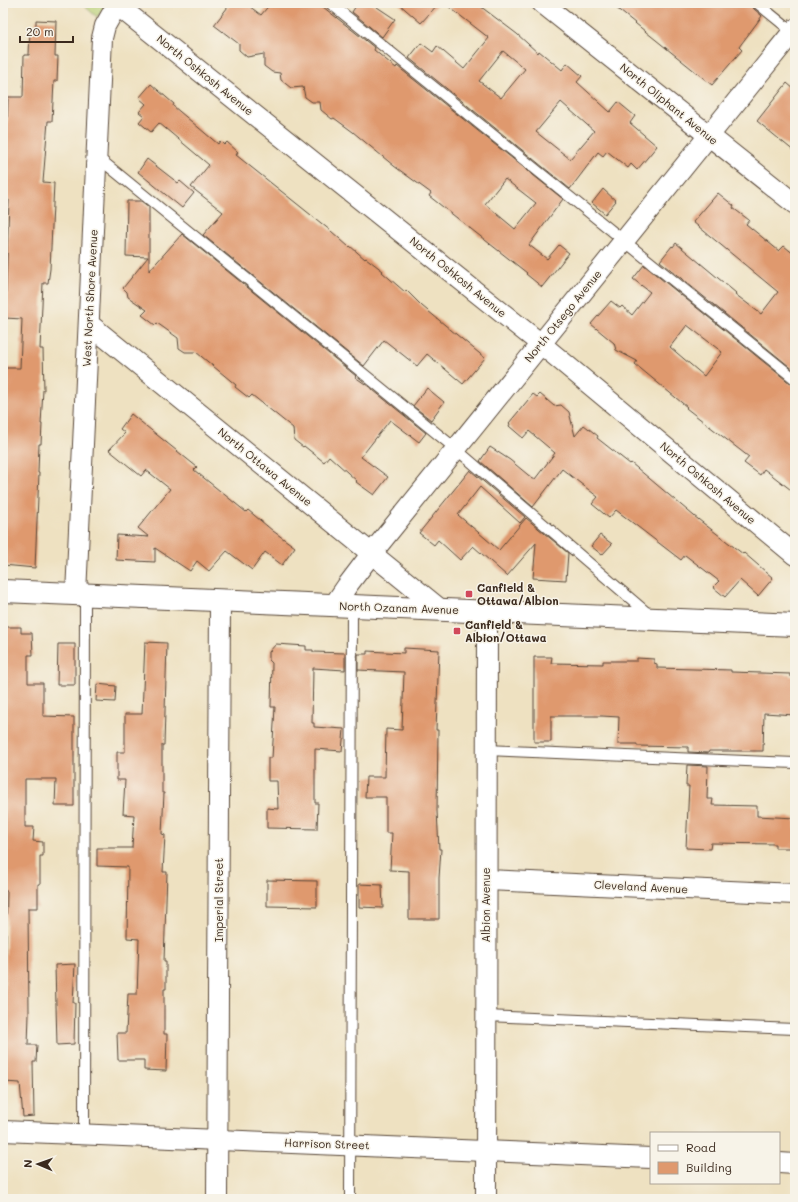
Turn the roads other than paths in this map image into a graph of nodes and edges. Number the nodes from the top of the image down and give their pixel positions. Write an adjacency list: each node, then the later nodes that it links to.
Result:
1 (330, 3): 9 (lane)
2 (542, 3): 6 (street, North Oliphant Avenue)
3 (757, 3): 5 (lane)
4 (117, 4): 7 (street, West North Shore Avenue); 11 (street, North Oshkosh Avenue)
5 (794, 31): 6 (street, North Otsego Avenue)
6 (709, 136): 8 (street, North Oliphant Avenue); 9 (street, North Otsego Avenue)
7 (96, 156): 10 (street, West North Shore Avenue); 13 (lane)
8 (795, 204)
9 (624, 240): 11 (street, North Otsego Avenue); 12 (lane)
10 (89, 324): 14 (street, North Ottawa Avenue); 17 (street, West North Shore Avenue)
11 (541, 344): 13 (street, North Otsego Avenue); 15 (street, North Oshkosh Avenue)
12 (795, 379)
13 (456, 448): 14 (street, North Otsego Avenue); 22 (lane)
14 (372, 553): 19 (street, North Otsego Avenue); 20 (street, North Ottawa Avenue)
15 (795, 555)
16 (3, 591): 17 (street, North Ozanam Avenue)
17 (80, 594): 18 (street, North Ozanam Avenue); 31 (lane)
18 (220, 600): 19 (street, North Ozanam Avenue); 32 (street, Imperial Street)
19 (343, 606): 20 (street, North Ozanam Avenue); 33 (lane)
20 (441, 610): 21 (street, North Ozanam Avenue)
21 (487, 612): 22 (street, North Ozanam Avenue); 24 (street, Albion Avenue)
22 (655, 619): 23 (street, North Ozanam Avenue)
23 (795, 625)
24 (487, 750): 25 (lane); 26 (street, Albion Avenue)
25 (795, 763)
26 (486, 880): 27 (street, Cleveland Avenue); 28 (street, Albion Avenue)
27 (795, 894)
28 (486, 1016): 29 (lane); 34 (street, Albion Avenue)
29 (795, 1029)
30 (3, 1131): 31 (street, Harrison Street)
31 (84, 1134): 32 (street, Harrison Street)
32 (218, 1140): 33 (street, Harrison Street); 38 (street, Imperial Street)
33 (351, 1145): 34 (street, Harrison Street); 39 (lane)
34 (486, 1151): 35 (street, Harrison Street); 40 (street, Albion Avenue)
35 (650, 1158)
36 (780, 1163): 37 (street)
37 (795, 1164)
38 (218, 1199)
39 (350, 1199)
40 (486, 1199)

